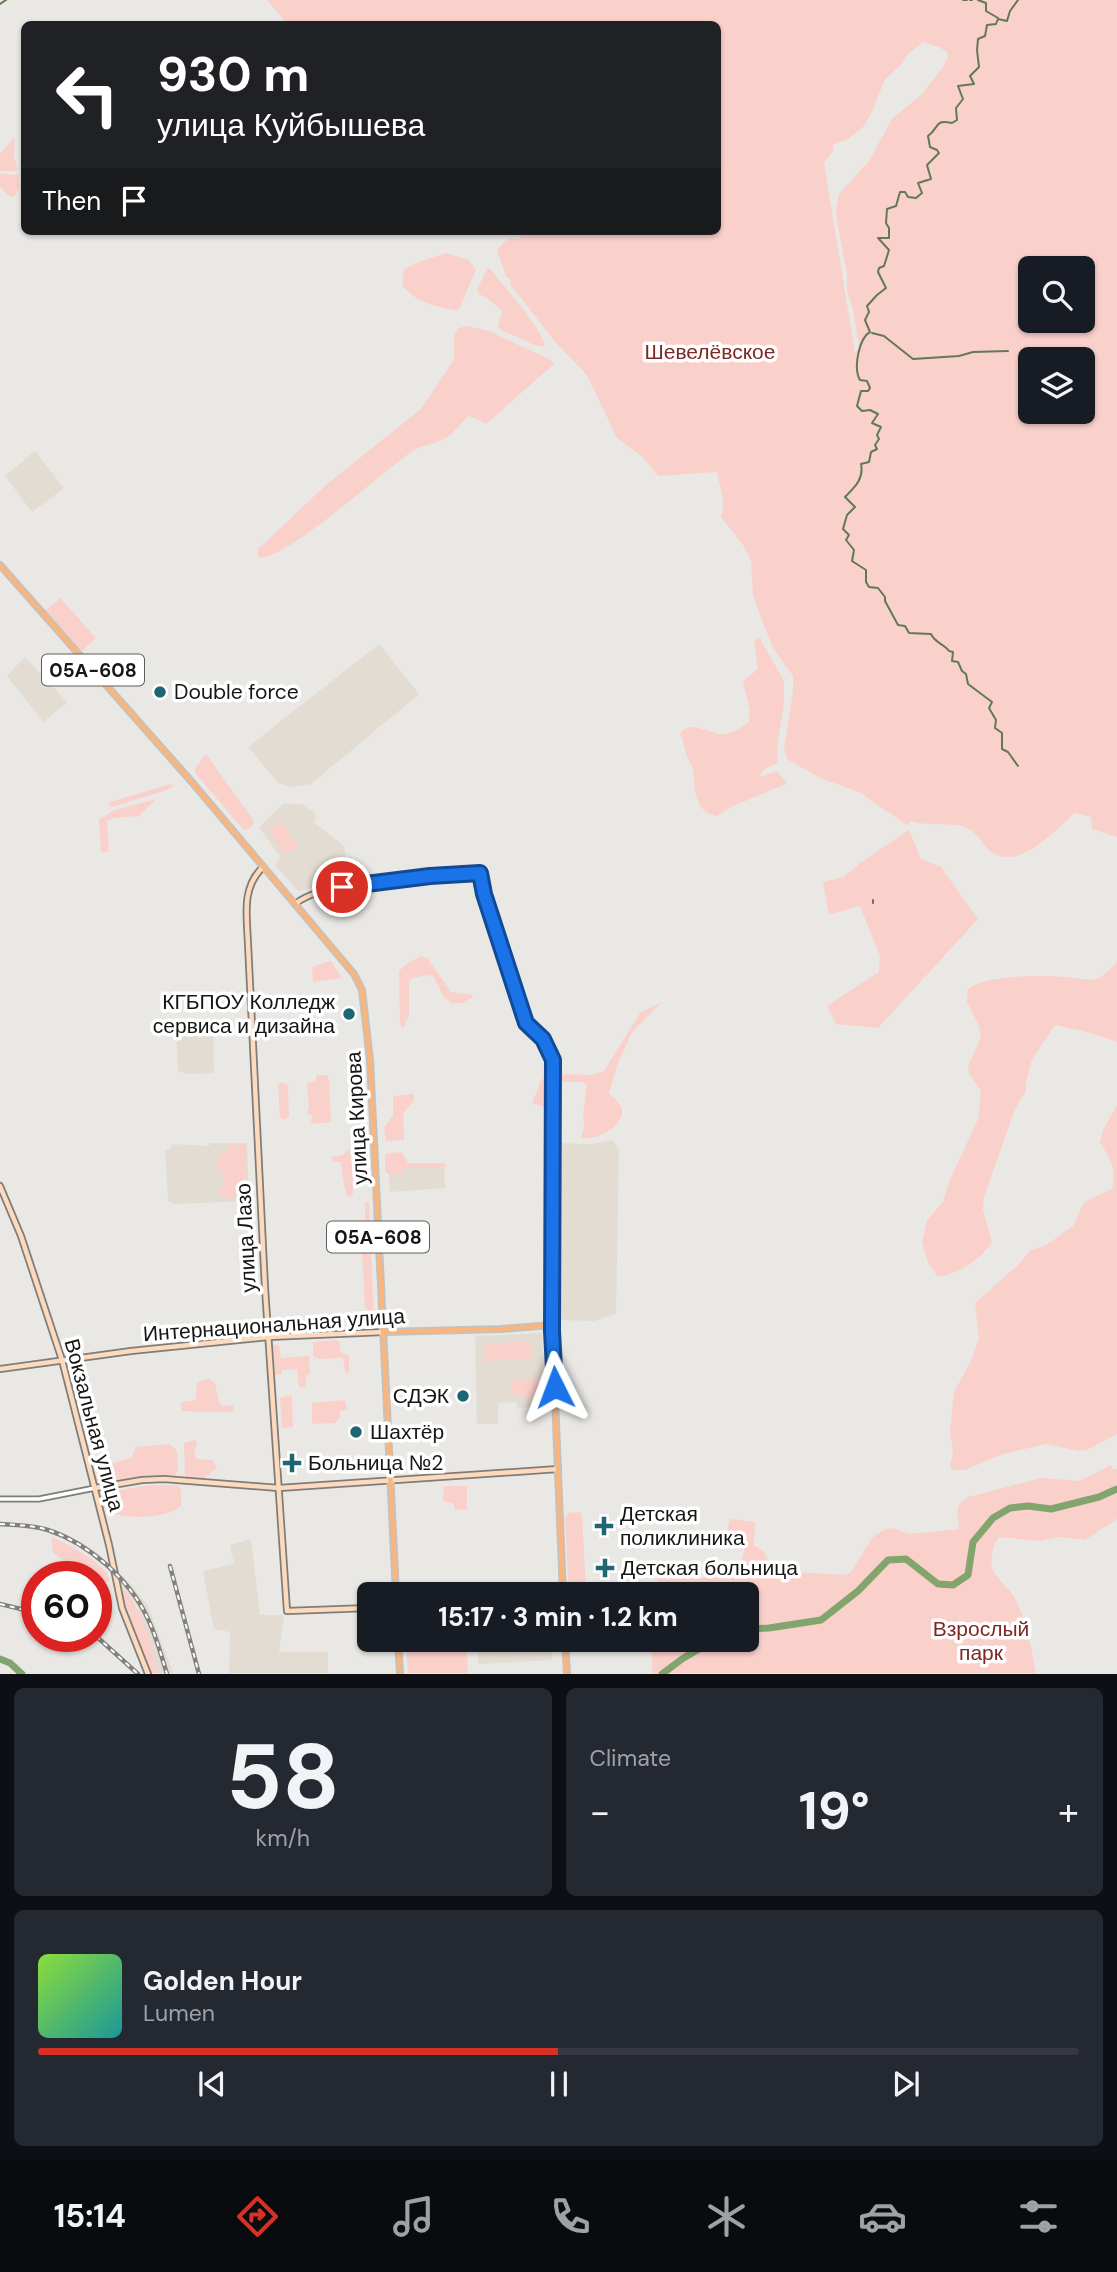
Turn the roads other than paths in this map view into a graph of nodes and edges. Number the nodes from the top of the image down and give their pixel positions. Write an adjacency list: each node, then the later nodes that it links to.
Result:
1 (0, 565): 2 (main road, улица Кирова / 05А-608)
2 (262, 867): 3 (main road, улица Кирова / 05А-608); 7 (main road, улица Лазо)
3 (295, 904): 5 (main road); 6 (main road, улица Кирова / 05А-608)
4 (0, 1186): 8 (main road, Вокзальная улица)
5 (552, 1325): 6 (main road, Интернациональная улица); 10 (main road)
6 (384, 1332): 7 (main road, Интернациональная улица); 11 (main road, улица Кирова / 05А-608)
7 (268, 1337): 8 (main road, Интернациональная улица); 12 (main road, улица Лазо)
8 (62, 1360): 9 (main road, Интернациональная улица); 13 (main road, Вокзальная улица)
9 (0, 1369)
10 (558, 1469): 11 (main road); 16 (main road)
11 (392, 1482): 12 (main road); 15 (main road, улица Кирова / 05А-608)
12 (279, 1488): 13 (main road); 17 (main road, улица Лазо)
13 (95, 1489): 14 (street); 20 (main road, Вокзальная улица)
14 (0, 1499)
15 (396, 1582)
16 (563, 1582)
17 (357, 1608)
18 (399, 1652): 21 (main road)
19 (566, 1652): 22 (main road)
20 (148, 1674)
21 (400, 1674)
22 (567, 1674)

